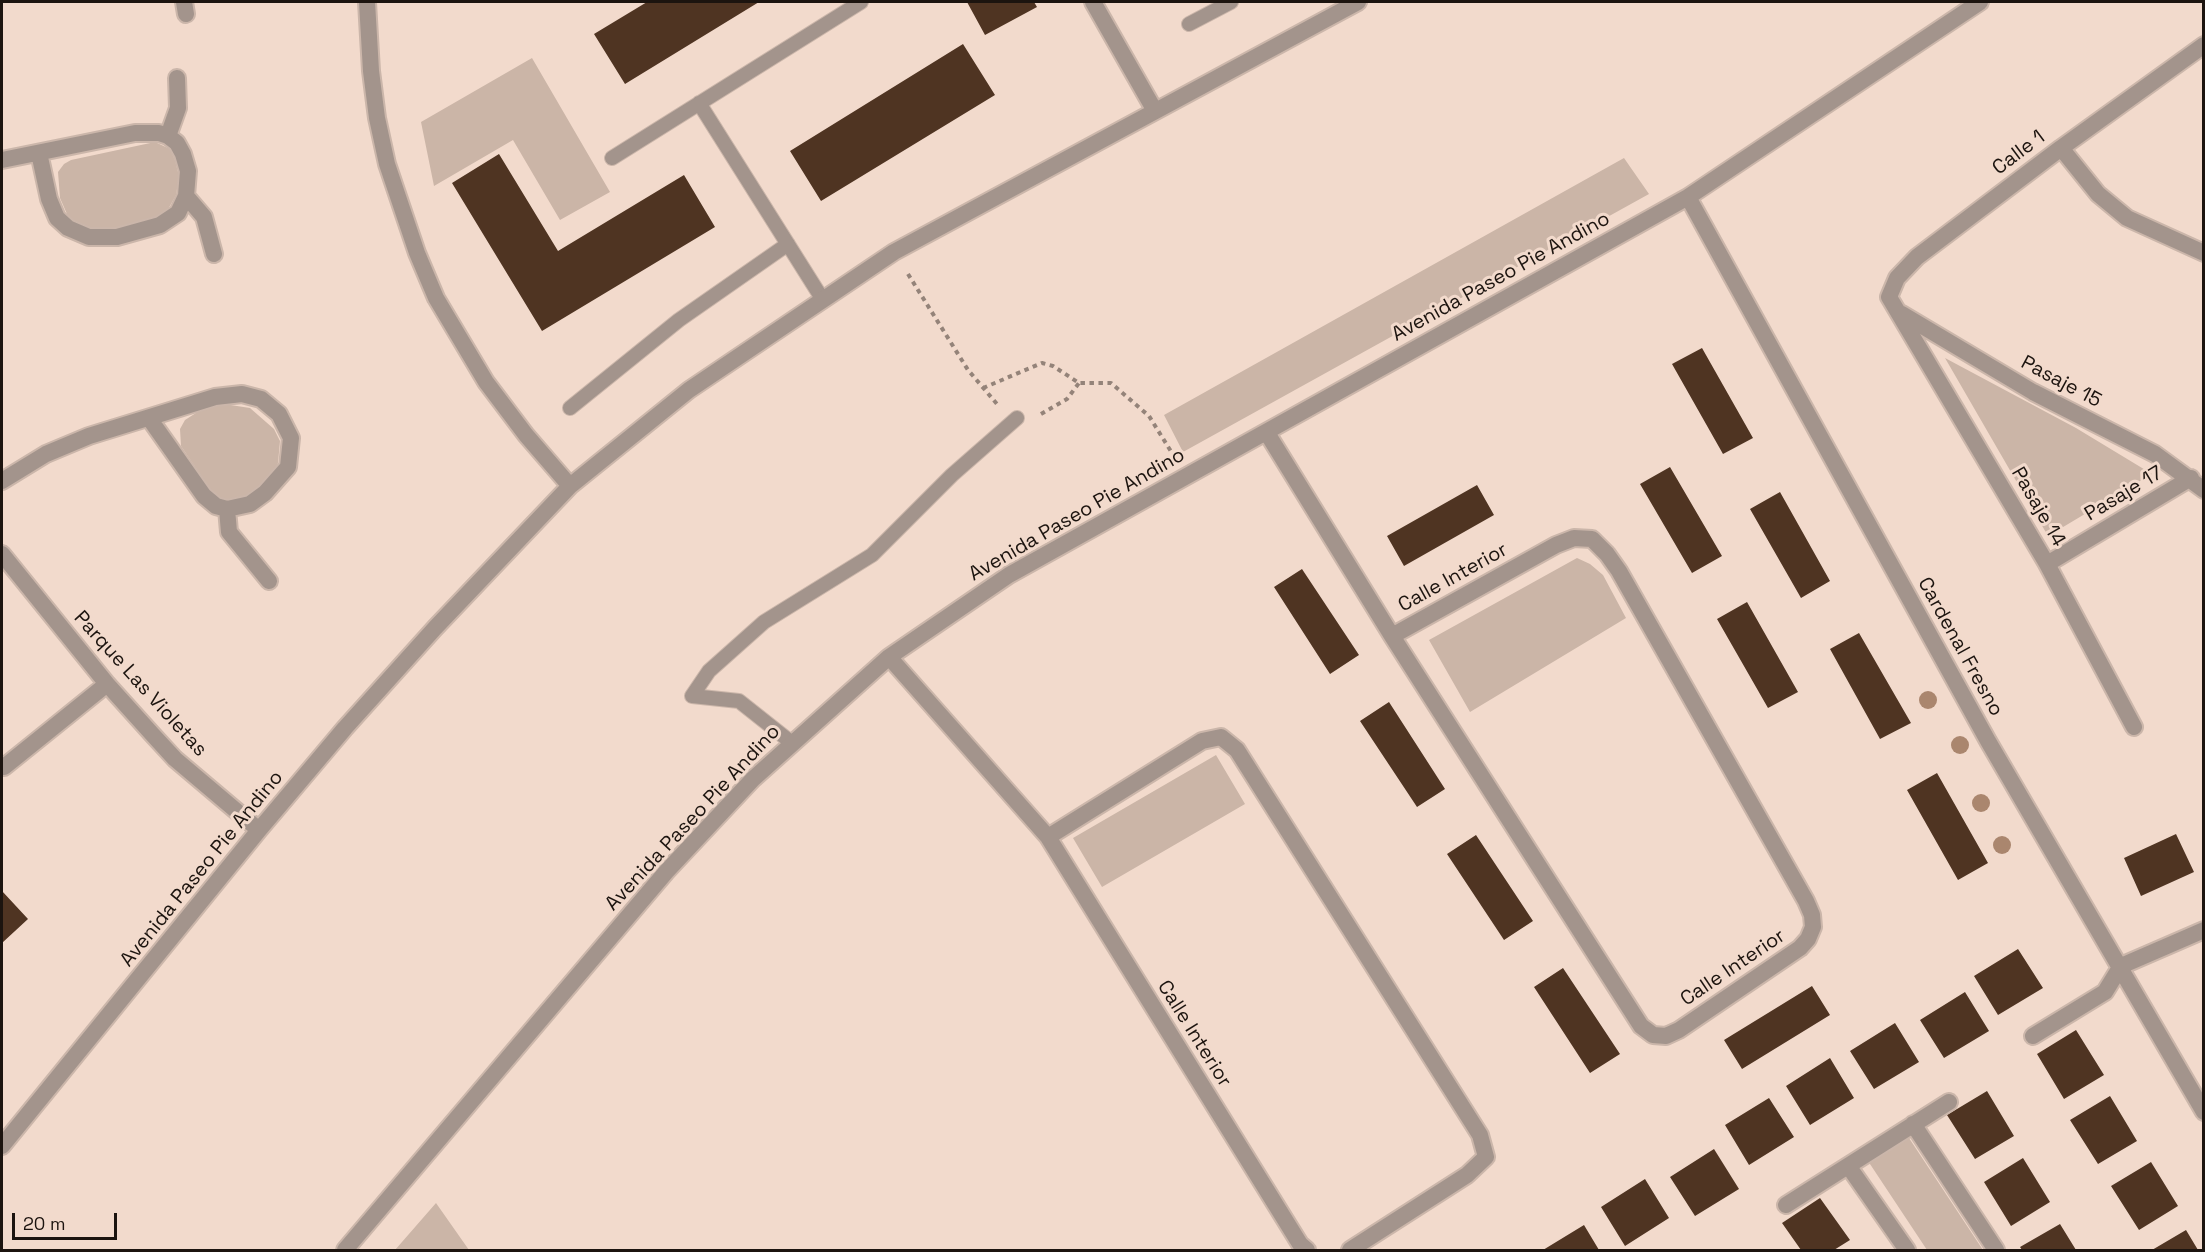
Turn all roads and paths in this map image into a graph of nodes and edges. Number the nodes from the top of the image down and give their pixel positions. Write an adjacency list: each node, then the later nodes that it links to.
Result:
1 (367, 2): 34 (street)
2 (861, 2): 10 (lane)
3 (1093, 2): 11 (street)
4 (1231, 2): 7 (lane)
5 (1358, 2): 11 (street, Avenida Paseo Pie Andino)
6 (1980, 2): 18 (street, Avenida Paseo Pie Andino)
7 (1189, 24)
8 (2204, 45): 13 (street, Calle 1)
9 (177, 78): 12 (street)
10 (699, 103): 15 (lane); 19 (lane)
11 (1155, 111): 20 (street, Avenida Paseo Pie Andino)
12 (168, 136): 14 (street); 17 (street)
13 (2061, 148): 21 (street); 24 (street, Calle 1)
14 (39, 153): 16 (street); 17 (street)
15 (612, 158)
16 (2, 160)
17 (186, 196): 22 (street)
18 (1688, 196): 30 (street, Avenida Paseo Pie Andino); 49 (street, Cardenal Fresno)
19 (788, 244): 23 (lane); 27 (lane)
20 (894, 252): 23 (street, Avenida Paseo Pie Andino); 25 (path)
21 (2204, 253)
22 (214, 254)
23 (823, 300): 34 (street, Avenida Paseo Pie Andino)
24 (1899, 312): 32 (street, Pasaje 15); 38 (street, Pasaje 14)
25 (968, 370)
26 (983, 388): 31 (path)
27 (570, 408)
28 (149, 418): 33 (street); 36 (street); 36 (street)
29 (1017, 418): 44 (lane)
30 (1267, 433): 31 (street, Avenida Paseo Pie Andino); 40 (street, Calle Interior)
31 (1186, 475): 41 (street, Avenida Paseo Pie Andino)
32 (2191, 478): 35 (street, Pasaje 15); 38 (street, Pasaje 17)
33 (2, 481)
34 (570, 486): 46 (street, Avenida Paseo Pie Andino)
35 (2204, 490)
36 (227, 509): 39 (street)
37 (2, 554): 42 (street, Parque Las Violetas)
38 (2047, 564): 43 (street, Pasaje 14)
39 (269, 581)
40 (1392, 636): 40 (street, Calle Interior)
41 (889, 657): 44 (street, Avenida Paseo Pie Andino); 47 (street, Calle Interior)
42 (107, 684): 45 (street); 46 (street, Parque Las Violetas)
43 (2134, 727)
44 (792, 743): 57 (street, Avenida Paseo Pie Andino)
45 (4, 767)
46 (259, 830): 54 (street, Avenida Paseo Pie Andino)
47 (1048, 837): 58 (street, Calle Interior); 59 (street)
48 (2204, 930): 49 (street)
49 (2121, 966): 50 (street); 52 (street, Cardenal Fresno)
50 (2033, 1036)
51 (1949, 1102): 53 (street)
52 (2204, 1112)
53 (1913, 1124): 55 (street); 61 (street)
54 (2, 1146)
55 (1849, 1167): 56 (street); 60 (street)
56 (1786, 1205)
57 (345, 1251)
58 (1307, 1251)
59 (1350, 1251)
60 (1907, 1251)
61 (1996, 1251)

